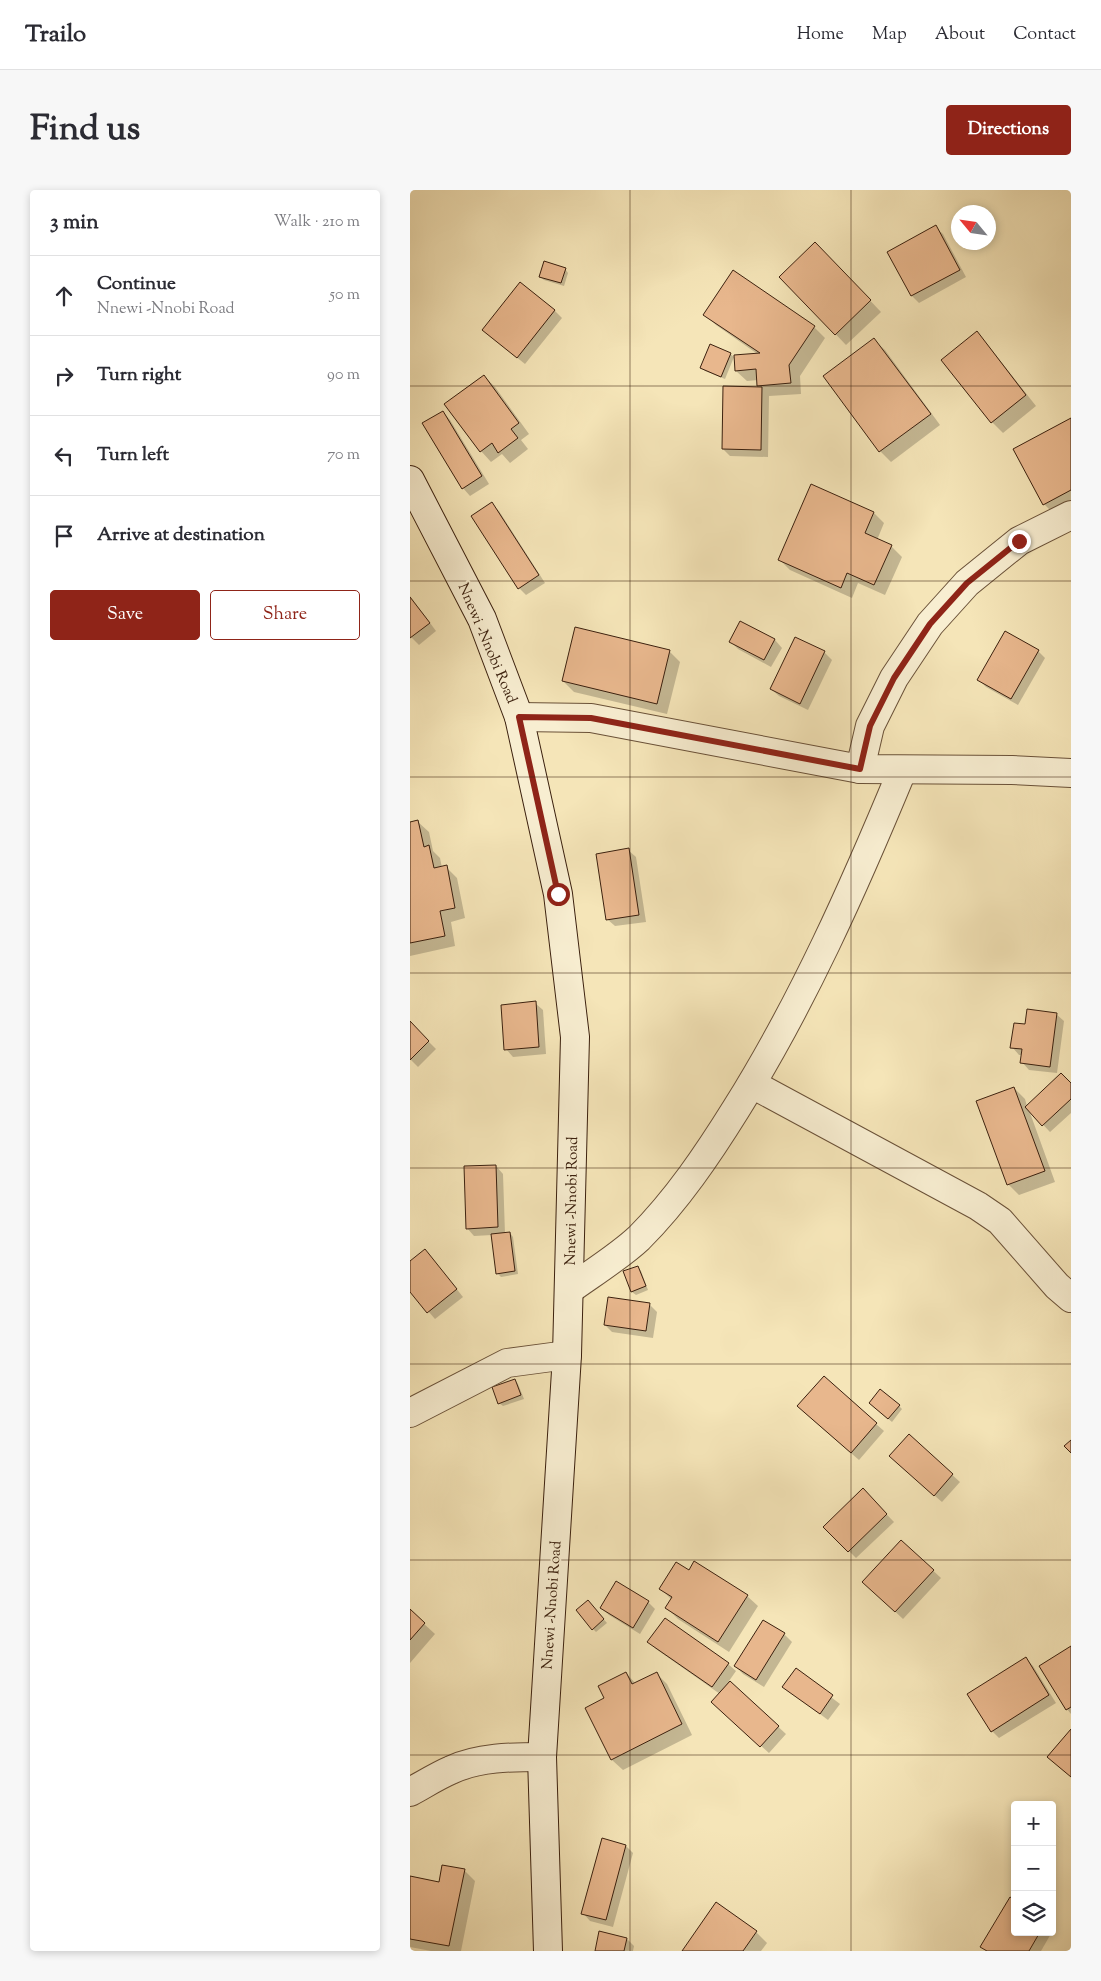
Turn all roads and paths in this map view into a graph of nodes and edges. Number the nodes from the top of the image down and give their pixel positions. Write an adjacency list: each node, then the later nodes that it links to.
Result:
1 (410, 480): 3 (street, Nnewi -Nnobi Road)
2 (1071, 516): 4 (street)
3 (519, 717): 4 (street); 8 (street, Nnewi -Nnobi Road)
4 (860, 769): 5 (street)
5 (902, 771): 6 (street); 7 (street)
6 (1071, 773)
7 (752, 1084): 8 (street); 9 (street)
8 (569, 1290): 10 (street, Nnewi -Nnobi Road)
9 (1071, 1298)
10 (566, 1355): 11 (street); 12 (street, Nnewi -Nnobi Road)
11 (410, 1413)
12 (542, 1757): 13 (street); 14 (street, Nnewi -Nnobi Road)
13 (410, 1792)
14 (548, 1951)

